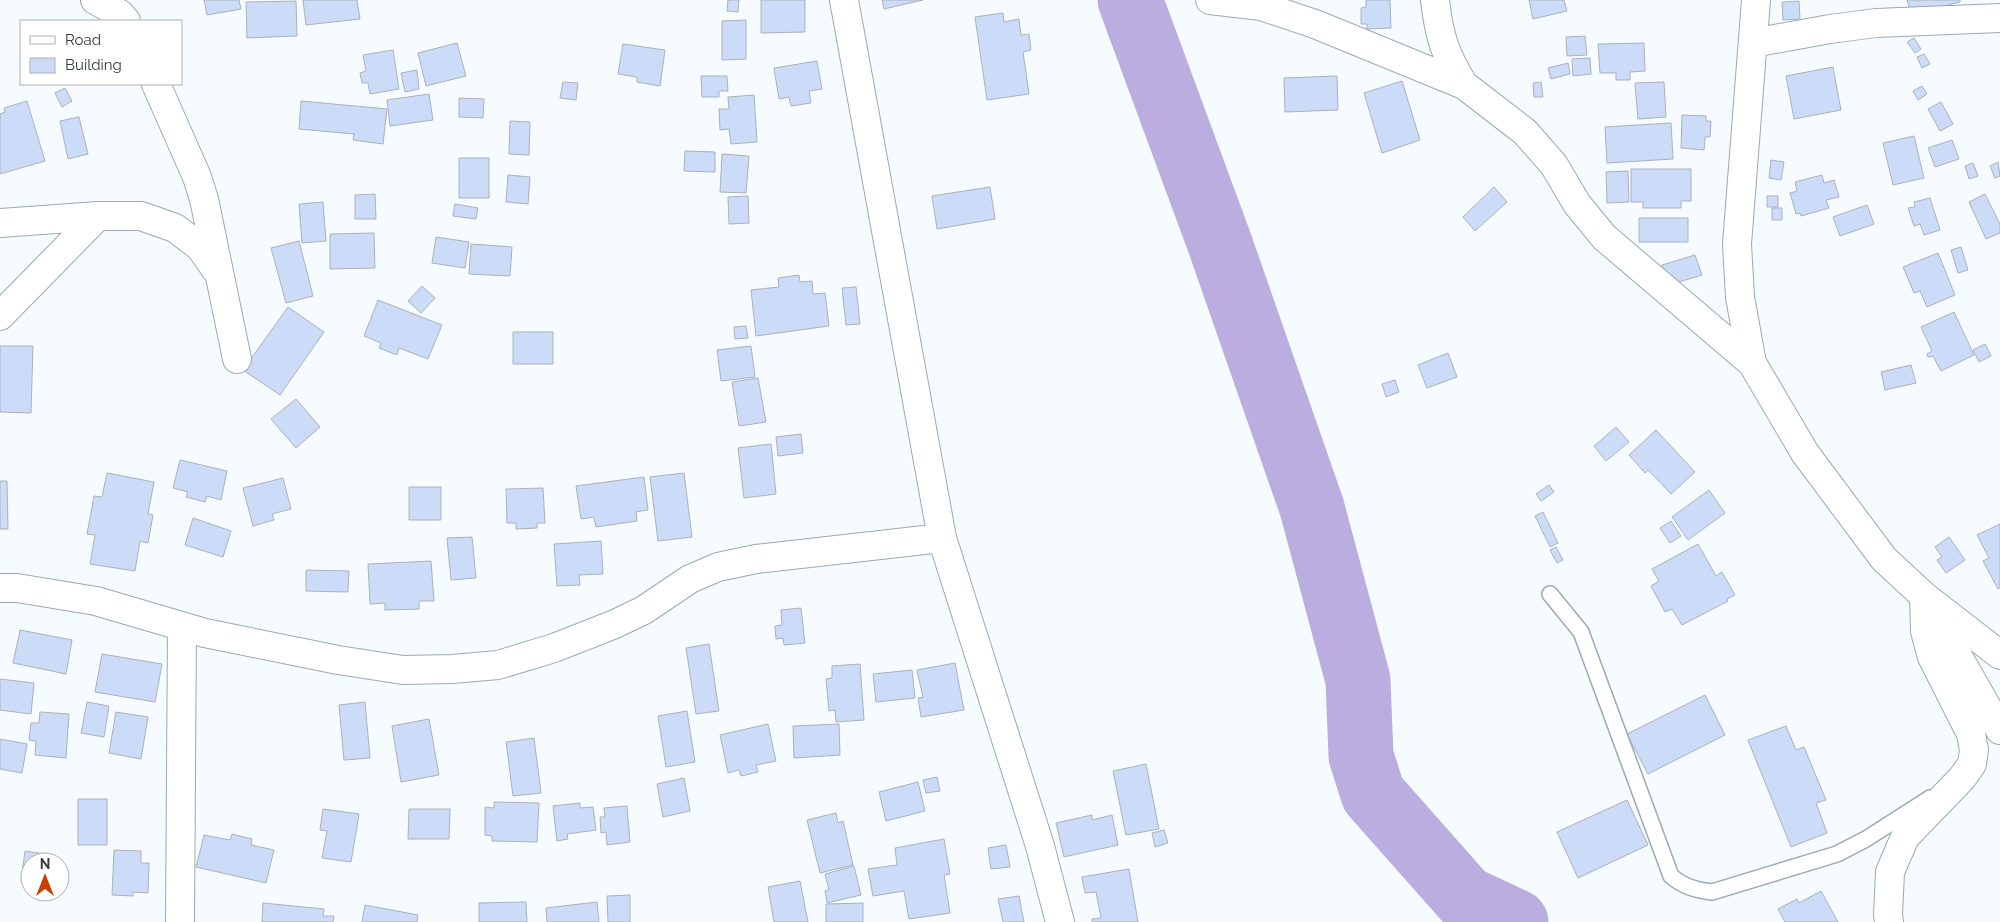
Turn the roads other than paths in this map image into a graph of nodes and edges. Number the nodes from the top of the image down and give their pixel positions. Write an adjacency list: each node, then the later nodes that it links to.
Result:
1 (95, 0): 7 (street)
2 (844, 0): 17 (street)
3 (1210, 0): 10 (street)
4 (1435, 0): 10 (street)
5 (1756, 0): 8 (street)
6 (2000, 18): 8 (street)
7 (125, 20)
8 (1753, 42): 16 (street)
9 (156, 85): 13 (street)
10 (1464, 85): 16 (street)
11 (98, 216): 12 (street); 13 (street); 14 (street)
12 (0, 222)
13 (220, 275): 15 (street)
14 (0, 316)
15 (238, 359)
16 (1752, 363): 20 (street)
17 (942, 538): 21 (street); 26 (street)
18 (0, 588): 21 (street)
19 (1550, 594): 24 (lane)
20 (1924, 596): 22 (street); 23 (street); 24 (street)
21 (182, 627): 25 (street)
22 (2000, 655)
23 (2000, 730)
24 (1962, 778): 27 (street)
25 (180, 922)
26 (1060, 922)
27 (1889, 922)

